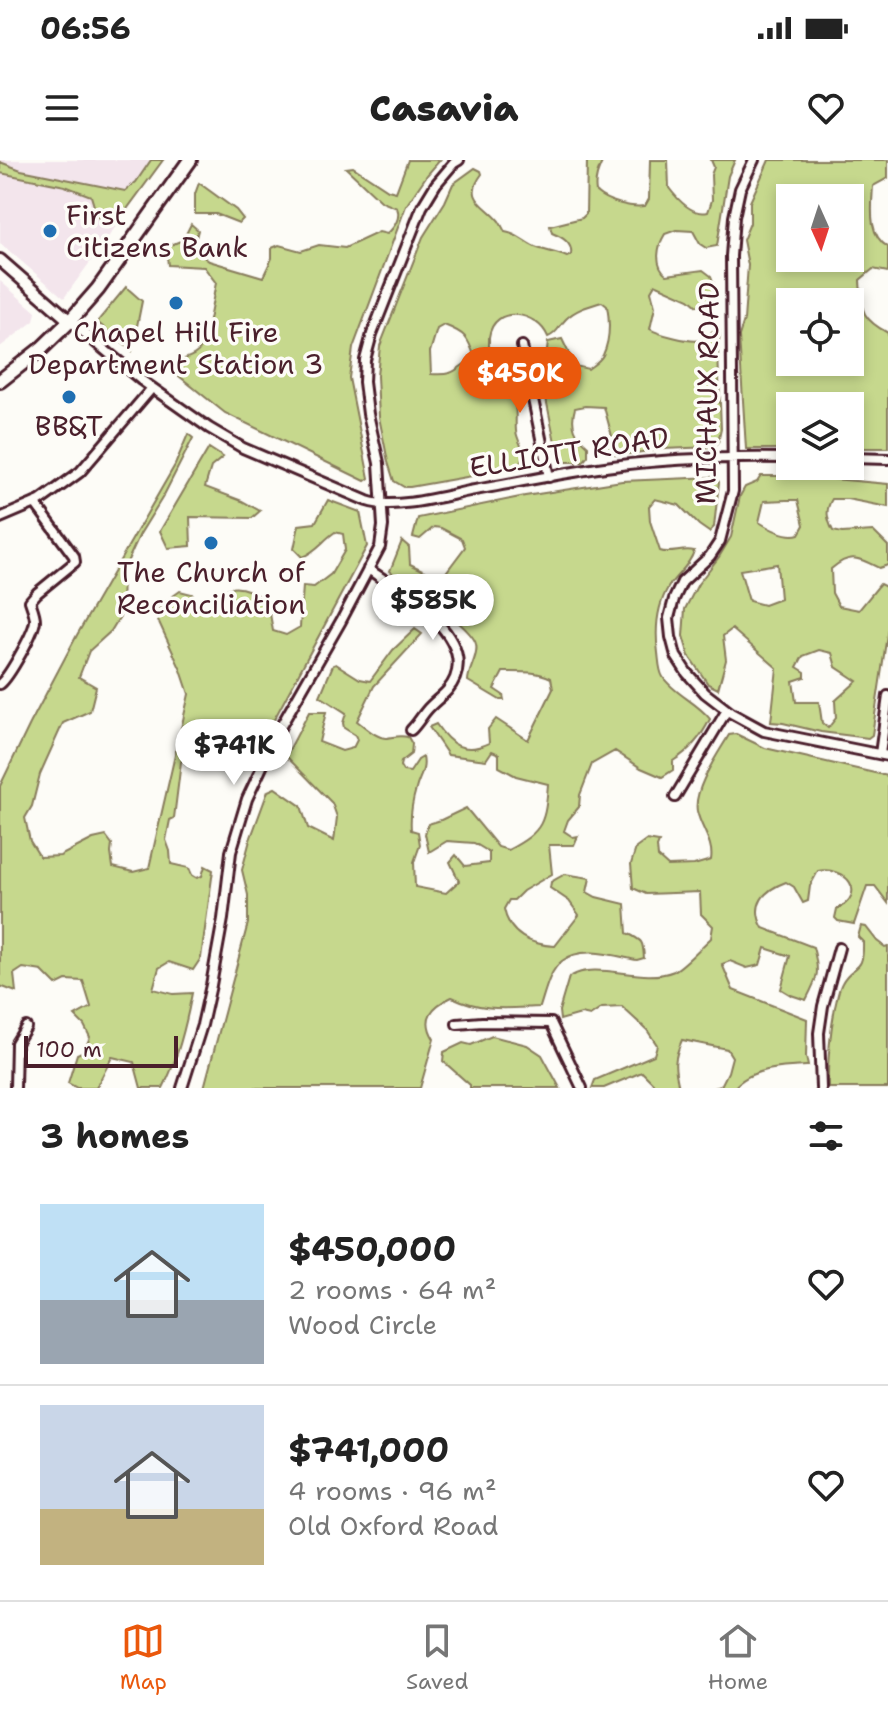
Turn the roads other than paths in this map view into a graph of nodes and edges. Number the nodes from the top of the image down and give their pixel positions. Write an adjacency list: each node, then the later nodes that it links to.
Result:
1 (190, 160): 5 (main road)
2 (459, 160): 15 (street)
3 (754, 160): 9 (street, MICHAUX ROAD)
4 (0, 260): 5 (street, ELLIOTT ROAD)
5 (70, 321): 7 (main road); 8 (street, ELLIOTT ROAD)
6 (522, 346): 13 (street)
7 (0, 381)
8 (152, 388): 14 (street); 15 (street, ELLIOTT ROAD)
9 (733, 457): 10 (street, ELLIOTT ROAD); 13 (street, ELLIOTT ROAD); 20 (street, MICHAUX ROAD)
10 (776, 458)
11 (864, 458): 12 (street)
12 (888, 459)
13 (549, 477): 15 (street, ELLIOTT ROAD)
14 (35, 503): 16 (street); 18 (street)
15 (382, 505): 17 (street)
16 (0, 518)
17 (368, 569): 21 (street); 28 (street)
18 (0, 684)
19 (888, 696): 22 (street)
20 (727, 710): 22 (street, MICHAUX ROAD); 23 (street)
21 (411, 730)
22 (884, 755)
23 (675, 797)
24 (839, 948): 30 (street)
25 (457, 1024): 29 (street)
26 (26, 1027): 27 (street)
27 (15, 1088)
28 (182, 1088)
29 (582, 1088)
30 (821, 1088)

